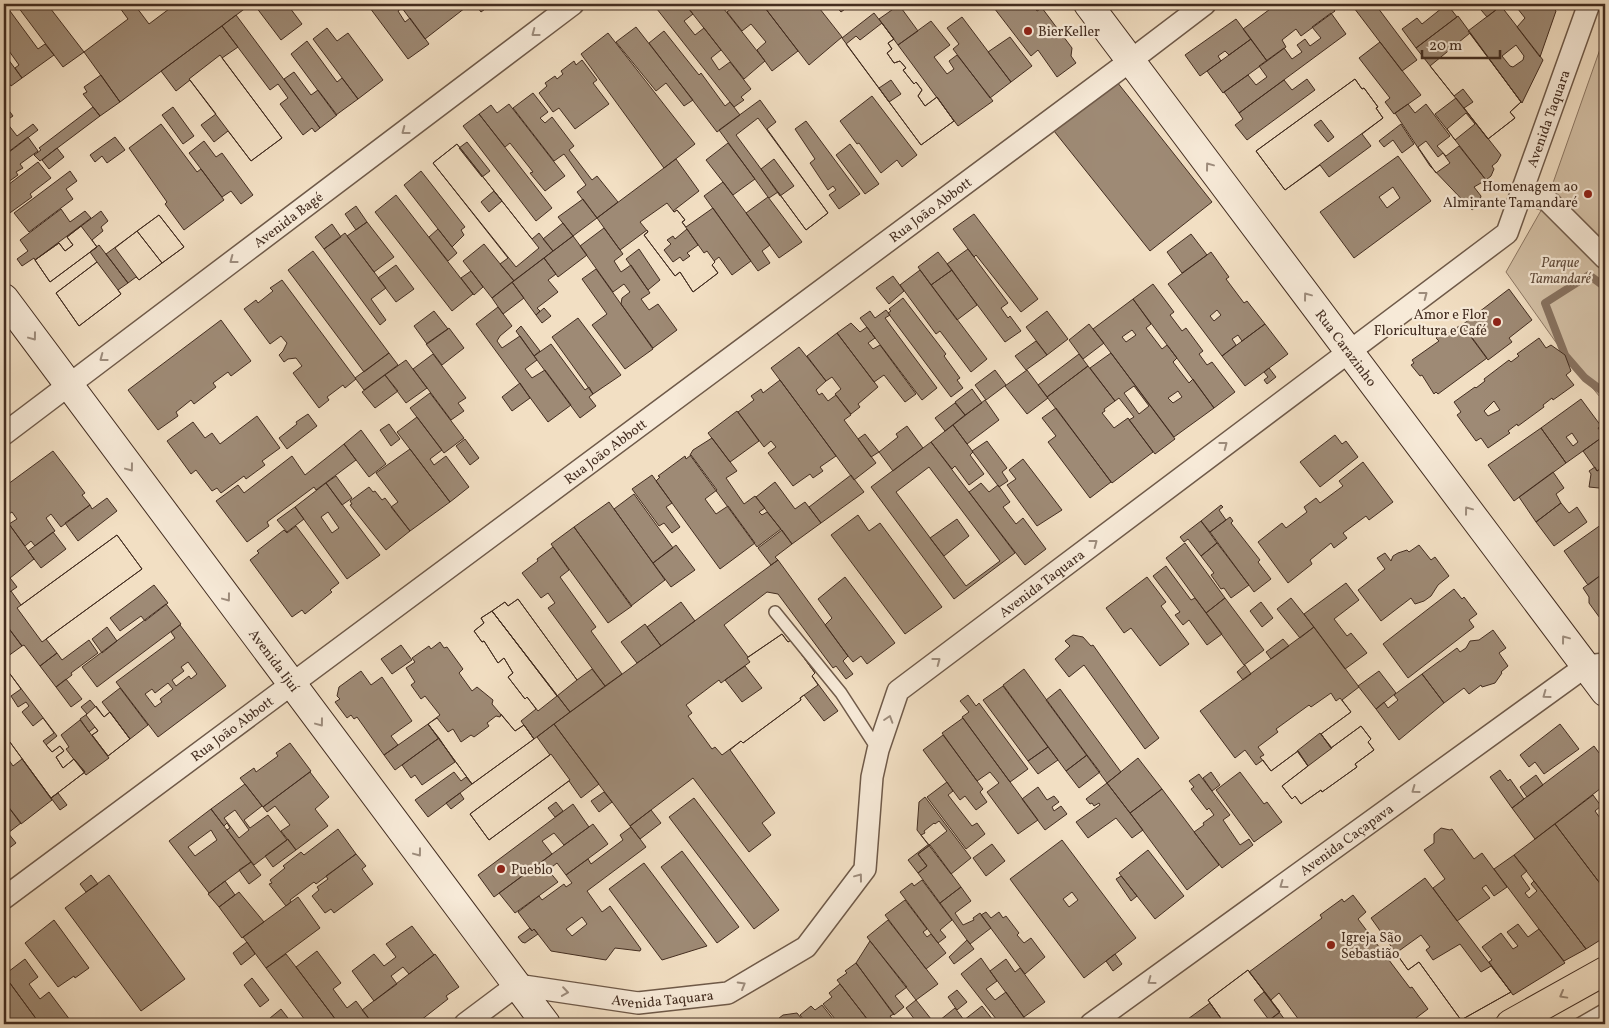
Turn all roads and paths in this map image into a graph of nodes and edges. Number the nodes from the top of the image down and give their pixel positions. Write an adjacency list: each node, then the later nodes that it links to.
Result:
1 (574, 4): 10 (street, Avenida Bagé, one-way to 10)
2 (1088, 4): 5 (street, Rua Carazinho)
3 (1204, 4): 5 (street, Rua João Abbott)
4 (1589, 4): 6 (street, Avenida Taquara)
5 (1130, 61): 9 (street, Rua Carazinho, one-way to 5); 14 (street, Rua João Abbott)
6 (1522, 192): 7 (street); 9 (street, Avenida Taquara, one-way to 6)
7 (1605, 258)
8 (4, 298): 10 (street, Avenida Ijuí, one-way to 10)
9 (1348, 351): 13 (street, Rua Carazinho, one-way to 9); 16 (street, Avenida Taquara, one-way to 9)
10 (68, 385): 11 (street, Avenida Bagé); 14 (street, Avenida Ijuí, one-way to 14)
11 (4, 434)
12 (775, 612): 16 (lane)
13 (1596, 665): 15 (street, Rua Carazinho); 23 (street, Avenida Caçapava, one-way to 23)
14 (291, 684): 17 (street, Rua João Abbott); 19 (street, Avenida Ijuí, one-way to 19)
15 (1605, 692)
16 (878, 750): 19 (street, Avenida Taquara, one-way to 16)
17 (4, 898)
18 (1605, 971): 24 (main road, one-way to 24)
19 (517, 986): 21 (street); 22 (street, Avenida Ijuí)
20 (1605, 1009): 25 (lane)
21 (465, 1024)
22 (546, 1024)
23 (1091, 1024)
24 (1510, 1024)
25 (1579, 1024)

